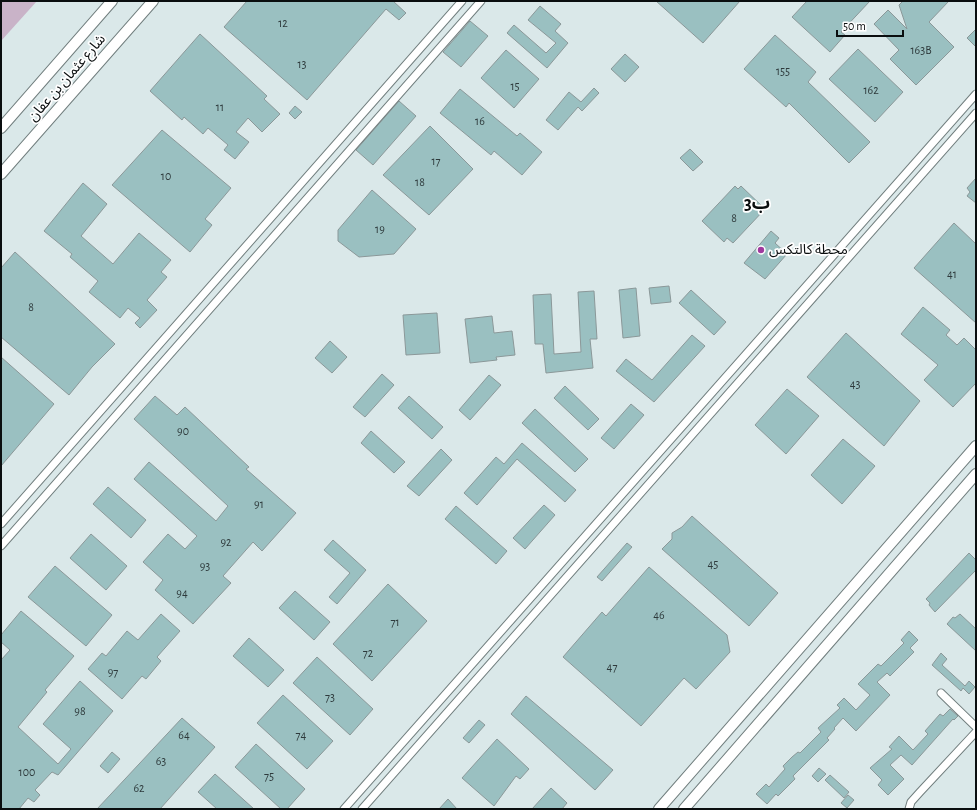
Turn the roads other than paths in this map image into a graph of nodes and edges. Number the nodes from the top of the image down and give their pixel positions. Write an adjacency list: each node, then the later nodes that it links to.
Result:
1 (112, 1): 7 (street, شارع عثمان بن عفان)
2 (153, 1): 8 (street, شارع عثمان بن عفان)
3 (462, 1): 11 (street)
4 (481, 1): 12 (street)
5 (976, 94): 17 (street)
6 (976, 113): 18 (street)
7 (1, 128)
8 (1, 174)
9 (976, 446): 16 (street)
10 (976, 474): 19 (street)
11 (1, 524)
12 (1, 546)
13 (941, 693): 14 (street)
14 (976, 727)
15 (976, 732): 20 (street)
16 (665, 807)
17 (344, 809)
18 (362, 809)
19 (684, 809)
20 (909, 809)

